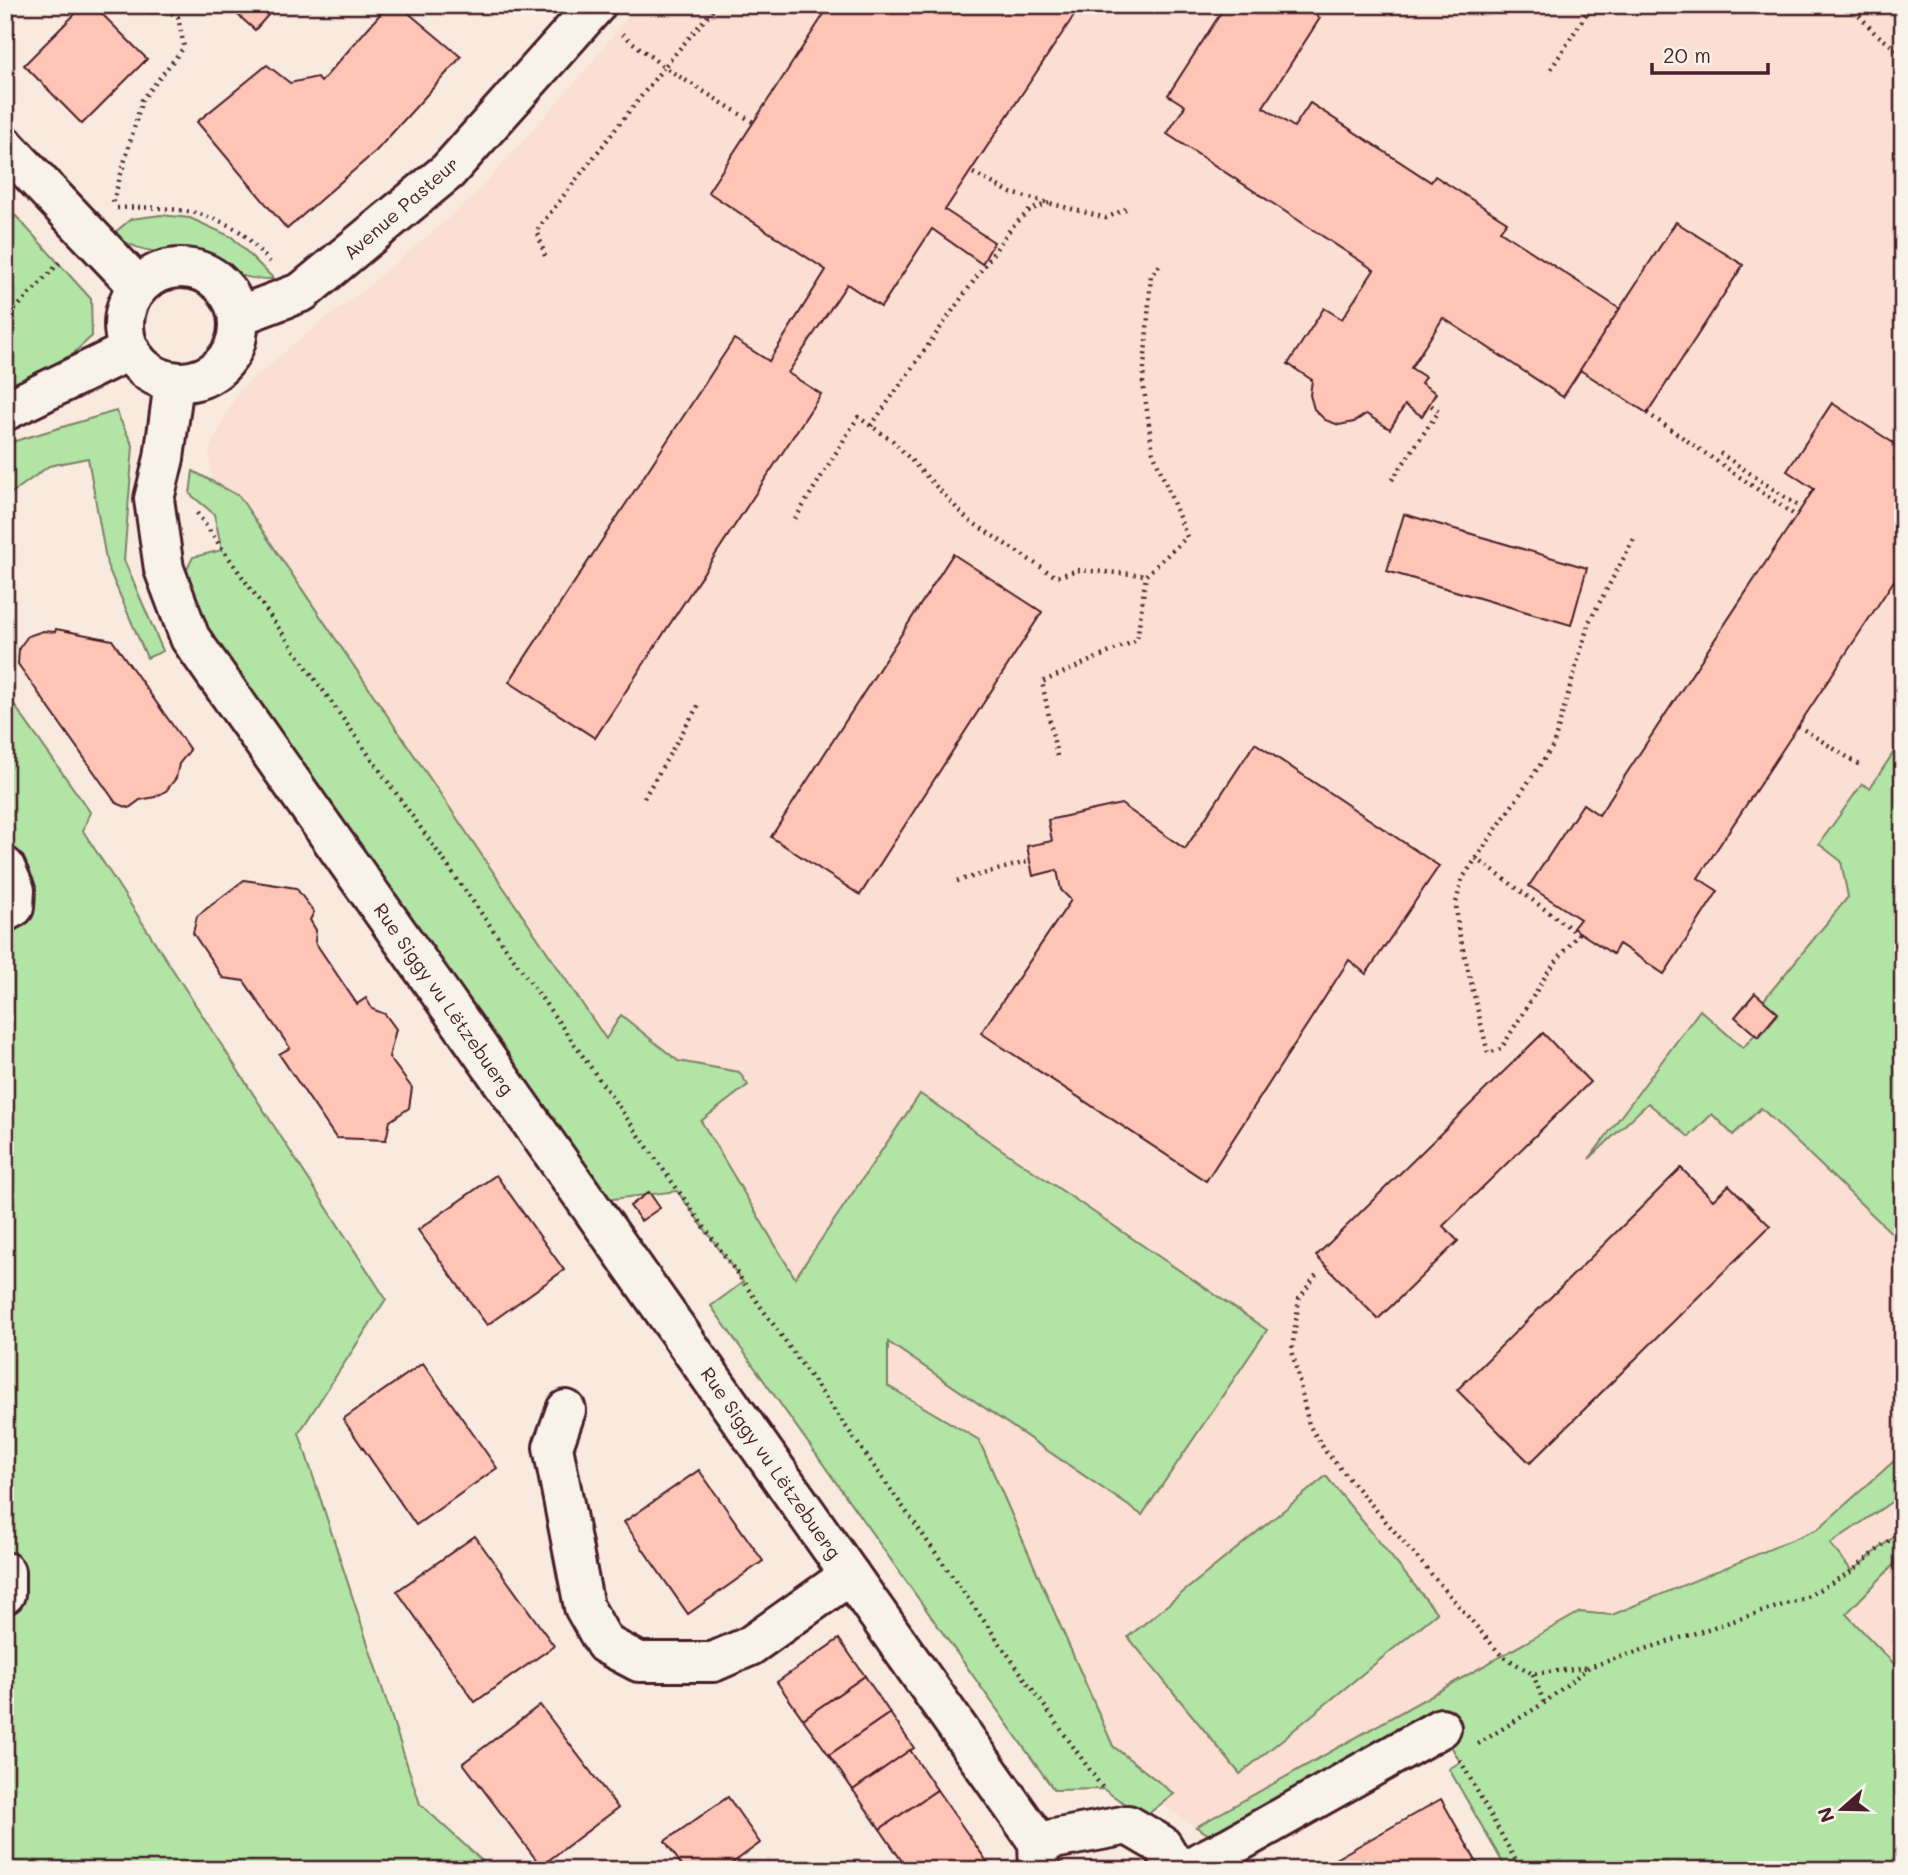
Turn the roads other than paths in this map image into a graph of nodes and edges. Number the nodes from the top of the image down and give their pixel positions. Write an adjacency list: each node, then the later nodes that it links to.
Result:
1 (607, 18): 4 (street, Avenue Pasteur)
2 (5, 146): 3 (street)
3 (138, 286): 4 (street); 5 (street)
4 (238, 316): 6 (street)
5 (130, 350): 6 (street); 7 (street)
6 (174, 382): 12 (street, Rue Siggy vu Lëtzebuerg)
7 (5, 411)
8 (5, 867): 9 (street)
9 (5, 912)
10 (566, 1410): 12 (street, Rue Siggy vu Lëtzebuerg)
11 (5, 1572): 13 (street)
12 (850, 1575): 15 (street, Rue Siggy vu Lëtzebuerg)
13 (5, 1594)
14 (1449, 1742): 17 (street)
15 (1038, 1856): 16 (street, Rue Siggy vu Lëtzebuerg)
16 (1177, 1870)
17 (1184, 1870)

